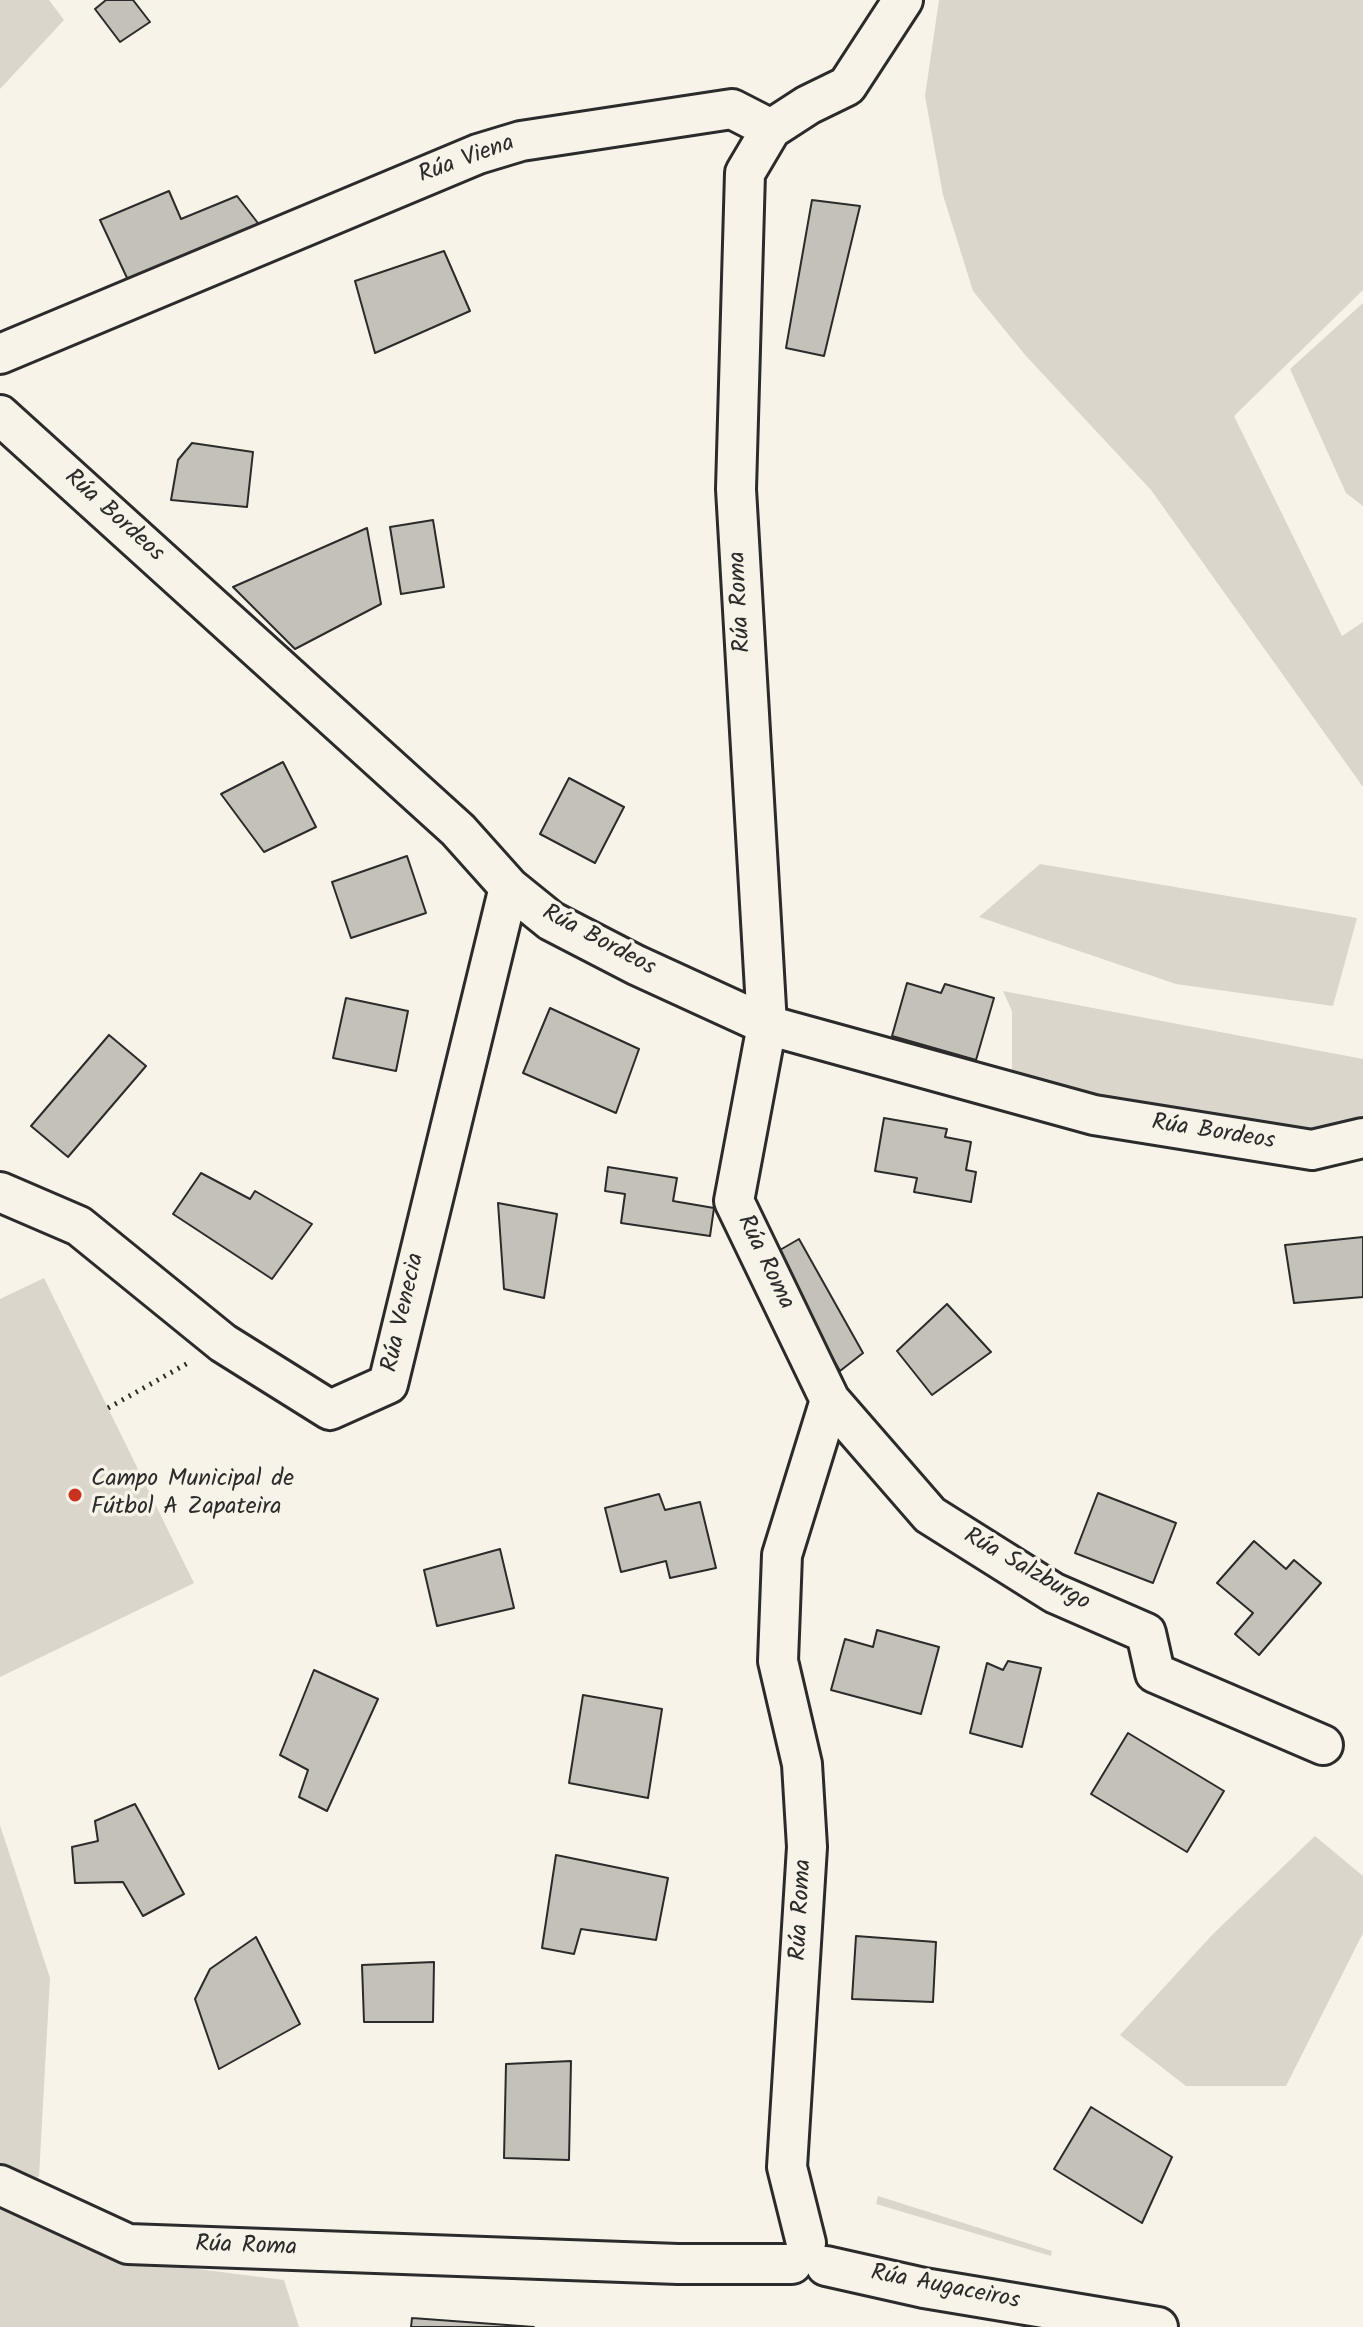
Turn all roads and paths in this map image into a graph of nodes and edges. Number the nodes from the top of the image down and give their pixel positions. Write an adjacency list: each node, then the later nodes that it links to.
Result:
1 (903, 0): 2 (street)
2 (771, 129): 3 (street, Rúa Viena); 6 (street, Rúa Roma)
3 (0, 354)
4 (0, 415): 5 (street, Rúa Bordeos)
5 (509, 887): 6 (street, Rúa Bordeos); 9 (street, Rúa Venecia)
6 (767, 1025): 7 (street, Rúa Bordeos); 10 (street, Rúa Roma)
7 (1363, 1138)
8 (0, 1192): 9 (street, Rúa Venecia)
9 (223, 1343): 11 (path)
10 (830, 1400): 12 (street, Rúa Salzburgo); 14 (street, Rúa Roma)
11 (108, 1408)
12 (1323, 1745)
13 (0, 2185): 14 (street, Rúa Roma)
14 (808, 2258): 15 (street, Rúa Augaceiros)
15 (1158, 2327)

